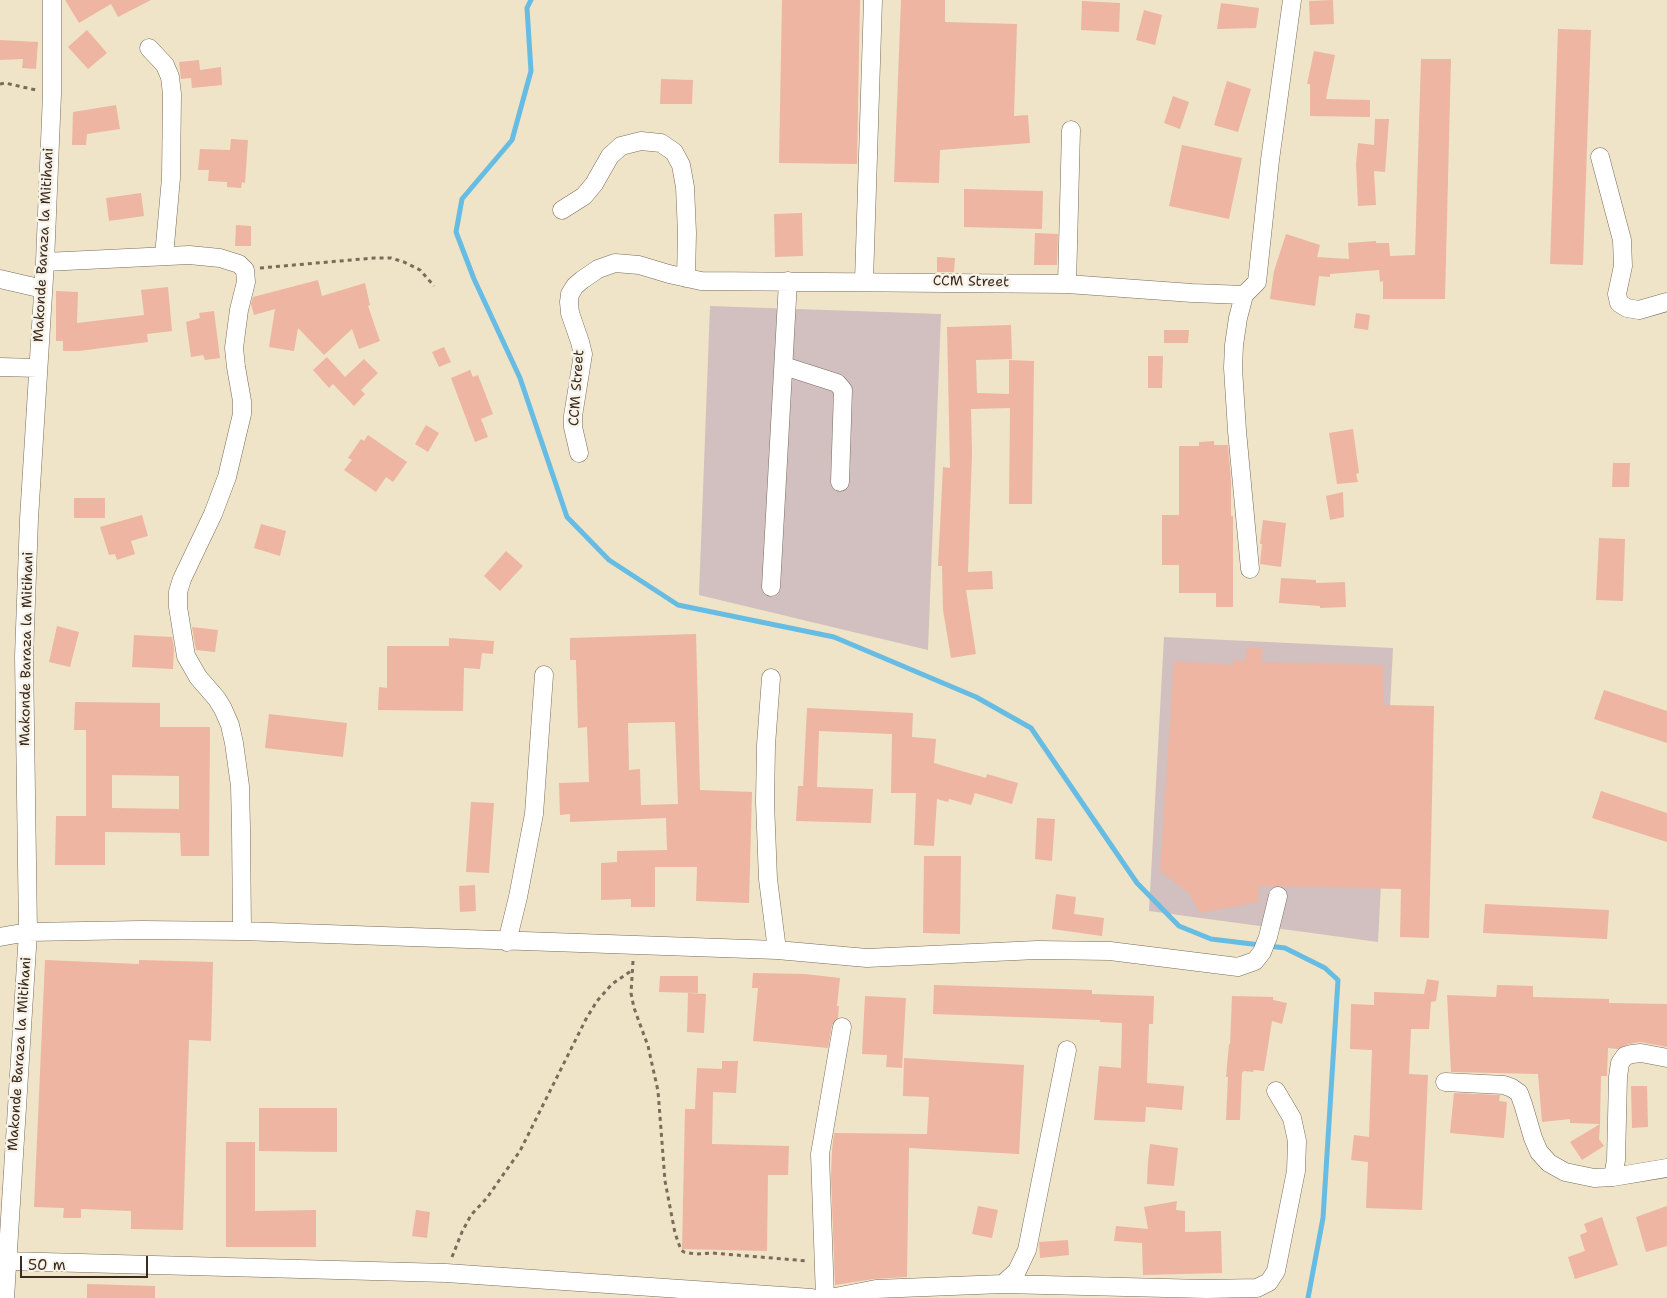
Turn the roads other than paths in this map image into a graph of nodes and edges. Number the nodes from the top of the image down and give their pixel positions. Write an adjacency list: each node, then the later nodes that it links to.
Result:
1 (52, 0): 9 (street, Makonde Baraza la Mitihani)
2 (873, 0): 13 (street)
3 (1292, 0): 16 (street)
4 (149, 48): 8 (street)
5 (1071, 130): 14 (street)
6 (1600, 157): 17 (street)
7 (562, 210): 10 (street)
8 (164, 256): 9 (street); 28 (street)
9 (45, 262): 15 (street, Makonde Baraza la Mitihani)
10 (686, 278): 12 (street, CCM Street); 21 (street, CCM Street)
11 (0, 279): 15 (street)
12 (788, 281): 13 (street, CCM Street); 18 (street)
13 (864, 281): 14 (street, CCM Street)
14 (1067, 284): 16 (street, CCM Street)
15 (43, 289): 20 (street, Makonde Baraza la Mitihani)
16 (1244, 295): 23 (street)
17 (1667, 302)
18 (784, 366): 22 (street); 24 (street)
19 (0, 367): 20 (street)
20 (38, 368): 29 (street, Makonde Baraza la Mitihani)
21 (579, 453)
22 (840, 482)
23 (1250, 569)
24 (771, 587)
25 (544, 675): 31 (street)
26 (771, 678): 32 (street)
27 (1278, 896): 32 (street)
28 (242, 931): 29 (street); 31 (street)
29 (28, 932): 30 (street); 40 (street, Makonde Baraza la Mitihani)
30 (0, 937)
31 (507, 942): 32 (street)
32 (777, 950)
33 (842, 1027): 45 (street)
34 (1067, 1050): 42 (street)
35 (1667, 1058): 39 (street)
36 (1445, 1082): 39 (street)
37 (1276, 1092): 42 (street)
38 (1667, 1168): 39 (street)
39 (1613, 1177)
40 (5, 1215): 41 (street, Makonde Baraza la Mitihani)
41 (7, 1261): 43 (street, Makonde Baraza la Mitihani); 44 (street)
42 (1004, 1284): 46 (street)
43 (5, 1298)
44 (812, 1298)
45 (825, 1298)
46 (830, 1298)

